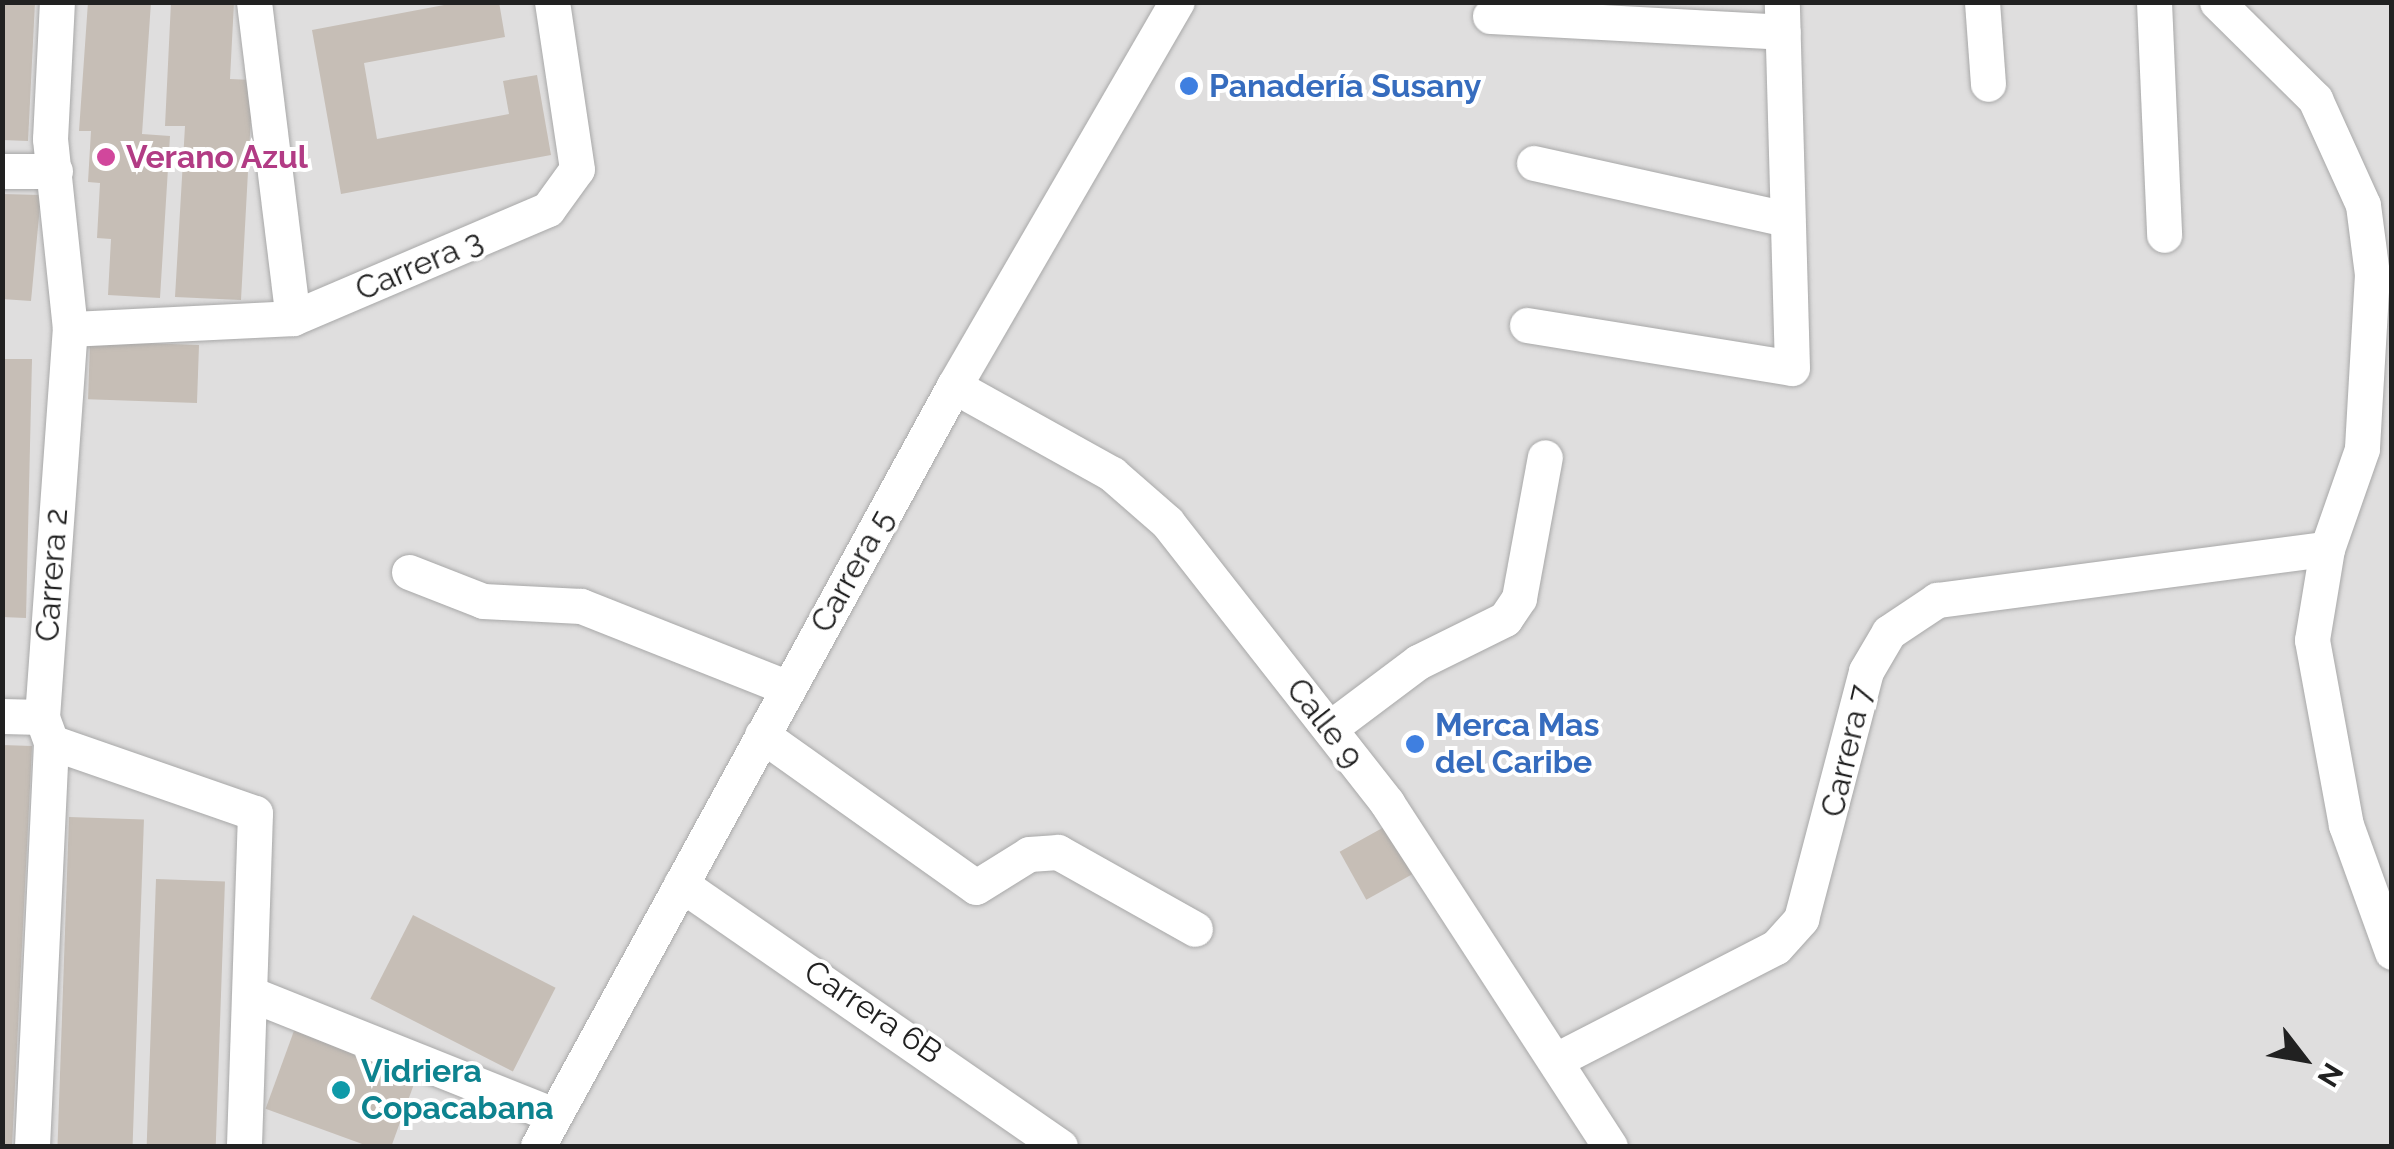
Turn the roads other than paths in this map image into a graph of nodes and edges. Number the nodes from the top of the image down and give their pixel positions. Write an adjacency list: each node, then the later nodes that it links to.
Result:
1 (57, 2): 12 (street, Carrera 2)
2 (254, 2): 16 (street)
3 (552, 2): 16 (street, Carrera 3)
4 (1177, 2): 19 (street, Carrera 5)
5 (1982, 2): 10 (street)
6 (2154, 2): 15 (street)
7 (2217, 2): 21 (street)
8 (1490, 16): 9 (street)
9 (1783, 18): 14 (street)
10 (1988, 84)
11 (1534, 163): 14 (street)
12 (55, 170): 13 (street); 18 (street, Carrera 2)
13 (2, 171)
14 (1787, 219): 17 (street)
15 (2164, 235)
16 (293, 318): 18 (street, Carrera 3)
17 (1528, 324)
18 (70, 329): 26 (street, Carrera 2)
19 (954, 386): 23 (street, Carrera 5); 25 (street, Calle 9)
20 (1545, 456): 25 (street)
21 (2327, 549): 30 (street); 32 (street, Carrera 7)
22 (410, 572): 23 (street)
23 (788, 688): 27 (street, Carrera 5)
24 (2, 716): 26 (street)
25 (1330, 728): 32 (street, Calle 9)
26 (46, 729): 31 (street); 34 (street, Carrera 2)
27 (762, 736): 28 (street, Carrera 5); 29 (street)
28 (681, 884): 33 (street, Carrera 5); 36 (street, Carrera 6B)
29 (1195, 929)
30 (2392, 952)
31 (251, 994): 33 (street); 35 (street)
32 (1556, 1060): 37 (street, Calle 9)
33 (546, 1131)
34 (32, 1146)
35 (244, 1146)
36 (1060, 1146)
37 (1610, 1146)

